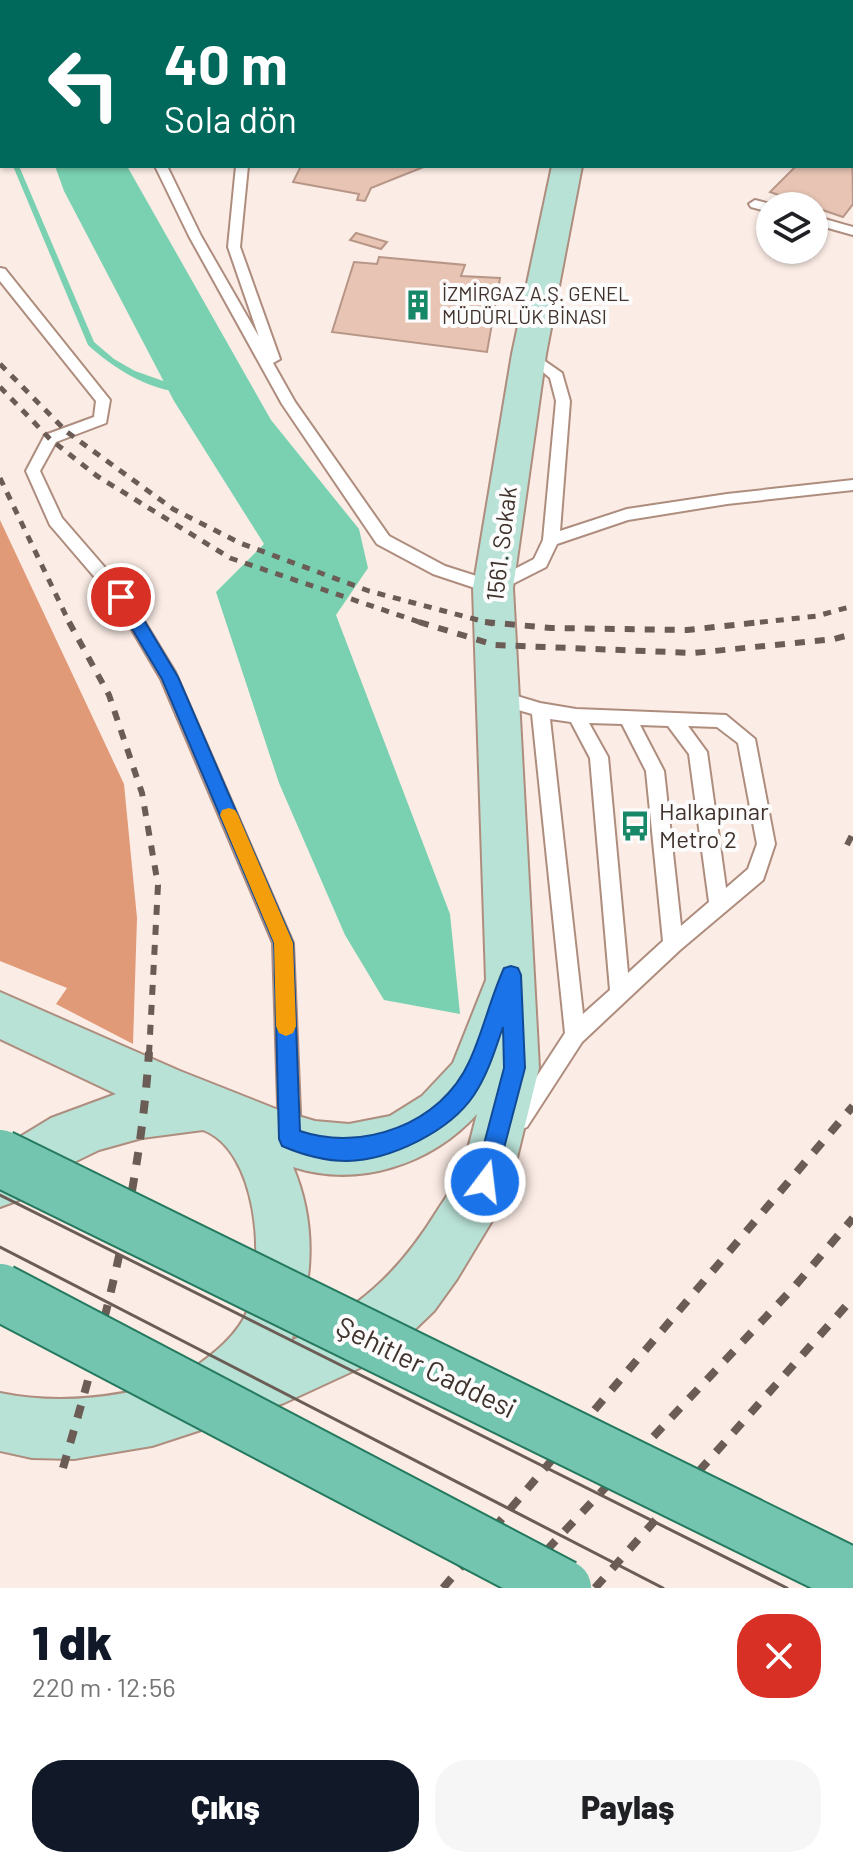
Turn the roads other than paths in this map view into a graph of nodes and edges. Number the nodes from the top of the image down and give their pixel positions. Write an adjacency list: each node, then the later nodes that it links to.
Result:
1 (162, 168): 8 (lane)
2 (242, 168): 8 (lane)
3 (567, 168): 7 (main road, 1561. Sokak)
4 (828, 224): 5 (lane)
5 (853, 231)
6 (0, 272): 24 (lane)
7 (529, 354): 10 (lane); 11 (main road, 1561. Sokak)
8 (289, 404): 11 (lane)
9 (853, 485): 10 (lane)
10 (551, 540): 11 (lane)
11 (493, 588): 12 (main road, 1561. Sokak)
12 (497, 697): 13 (lane); 19 (main road, 1561. Sokak)
13 (540, 710): 14 (lane); 22 (lane)
14 (576, 716): 15 (lane); 20 (lane)
15 (627, 717): 16 (lane); 18 (lane)
16 (673, 719): 17 (lane); 17 (lane)
17 (719, 907): 18 (lane)
18 (673, 944): 20 (lane)
19 (511, 975): 24 (main road); 27 (main road, 1561. Sokak)
20 (620, 996): 22 (lane)
21 (0, 1015): 23 (main road)
22 (575, 1035): 27 (lane)
23 (217, 1112): 24 (main road); 26 (main road); 29 (main road)
24 (290, 1139)
25 (0, 1158): 31 (main road, Şehitler Caddesi, bridge)
26 (0, 1181)
27 (485, 1182): 29 (main road, 1561. Sokak)
28 (0, 1292): 32 (main road, bridge)
29 (183, 1407): 30 (main road)
30 (0, 1422)
31 (853, 1577)
32 (563, 1588)

